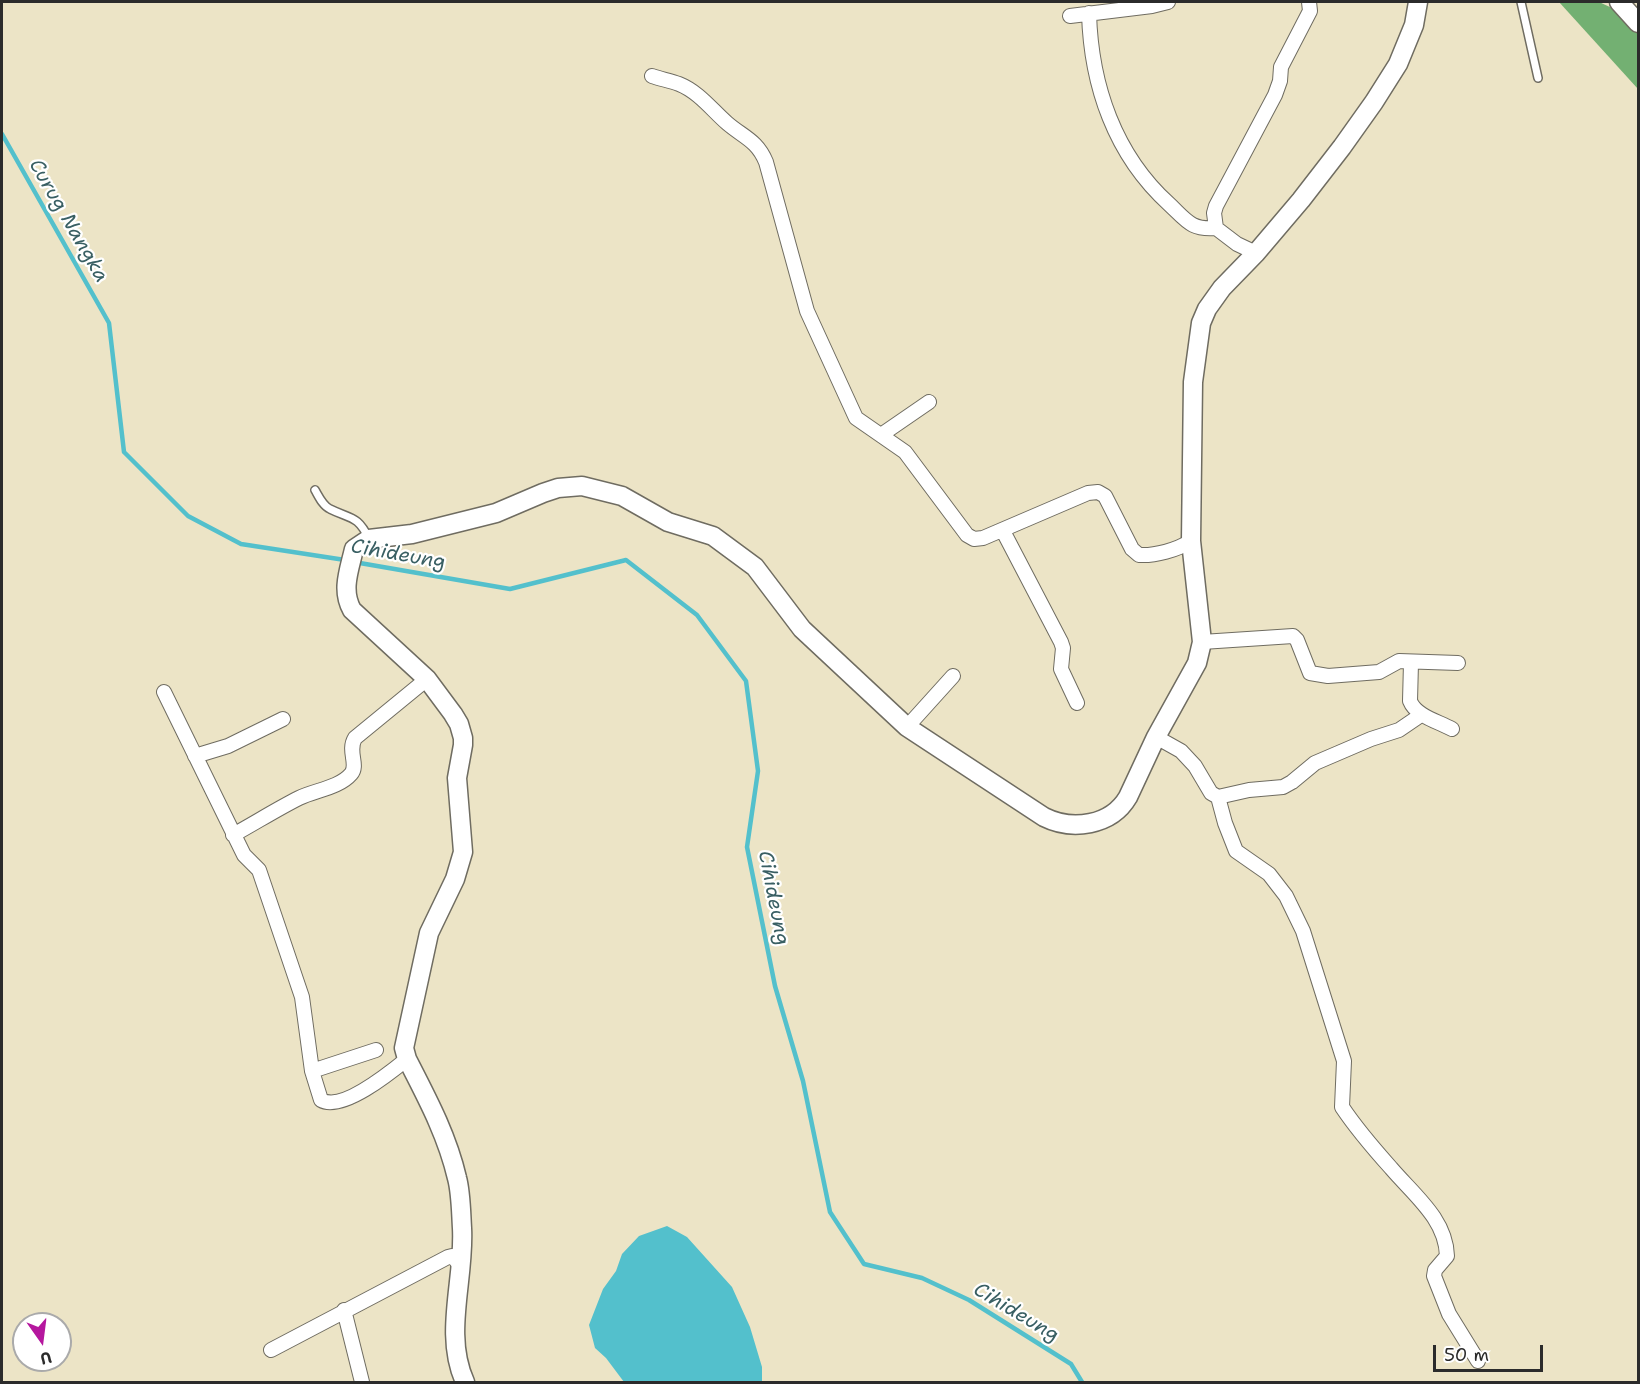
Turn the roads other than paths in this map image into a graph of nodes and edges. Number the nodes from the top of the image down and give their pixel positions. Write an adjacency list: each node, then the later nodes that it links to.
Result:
1 (1168, 2): 6 (street)
2 (1309, 2): 11 (street)
3 (1418, 2): 12 (main road)
4 (1521, 2): 10 (lane)
5 (1619, 2): 8 (main road)
6 (1089, 13): 7 (street); 11 (street)
7 (1070, 16)
8 (1638, 23)
9 (652, 76): 14 (street)
10 (1538, 78)
11 (1216, 228): 12 (street)
12 (1256, 253): 17 (main road)
13 (929, 402): 14 (street)
14 (881, 435): 16 (street)
15 (315, 490): 18 (lane)
16 (1003, 531): 17 (street); 25 (street)
17 (1191, 541): 19 (main road)
18 (362, 544): 23 (main road); 28 (main road)
19 (1202, 642): 20 (street); 30 (main road)
20 (1411, 663): 21 (street); 26 (street)
21 (1458, 663)
22 (952, 675): 28 (street)
23 (427, 678): 33 (street); 35 (main road)
24 (164, 692): 31 (street)
25 (1077, 703)
26 (1421, 715): 29 (street); 32 (street)
27 (284, 719): 31 (street)
28 (906, 727): 30 (main road)
29 (1452, 729)
30 (1156, 737): 32 (street)
31 (195, 756): 33 (street)
32 (1218, 797): 40 (street)
33 (233, 835): 36 (street)
34 (376, 1050): 36 (street)
35 (407, 1059): 36 (street); 37 (main road)
36 (312, 1071)
37 (461, 1266): 38 (street); 42 (main road)
38 (344, 1310): 39 (street); 41 (street)
39 (271, 1350)
40 (1478, 1361)
41 (362, 1383)
42 (465, 1383)

